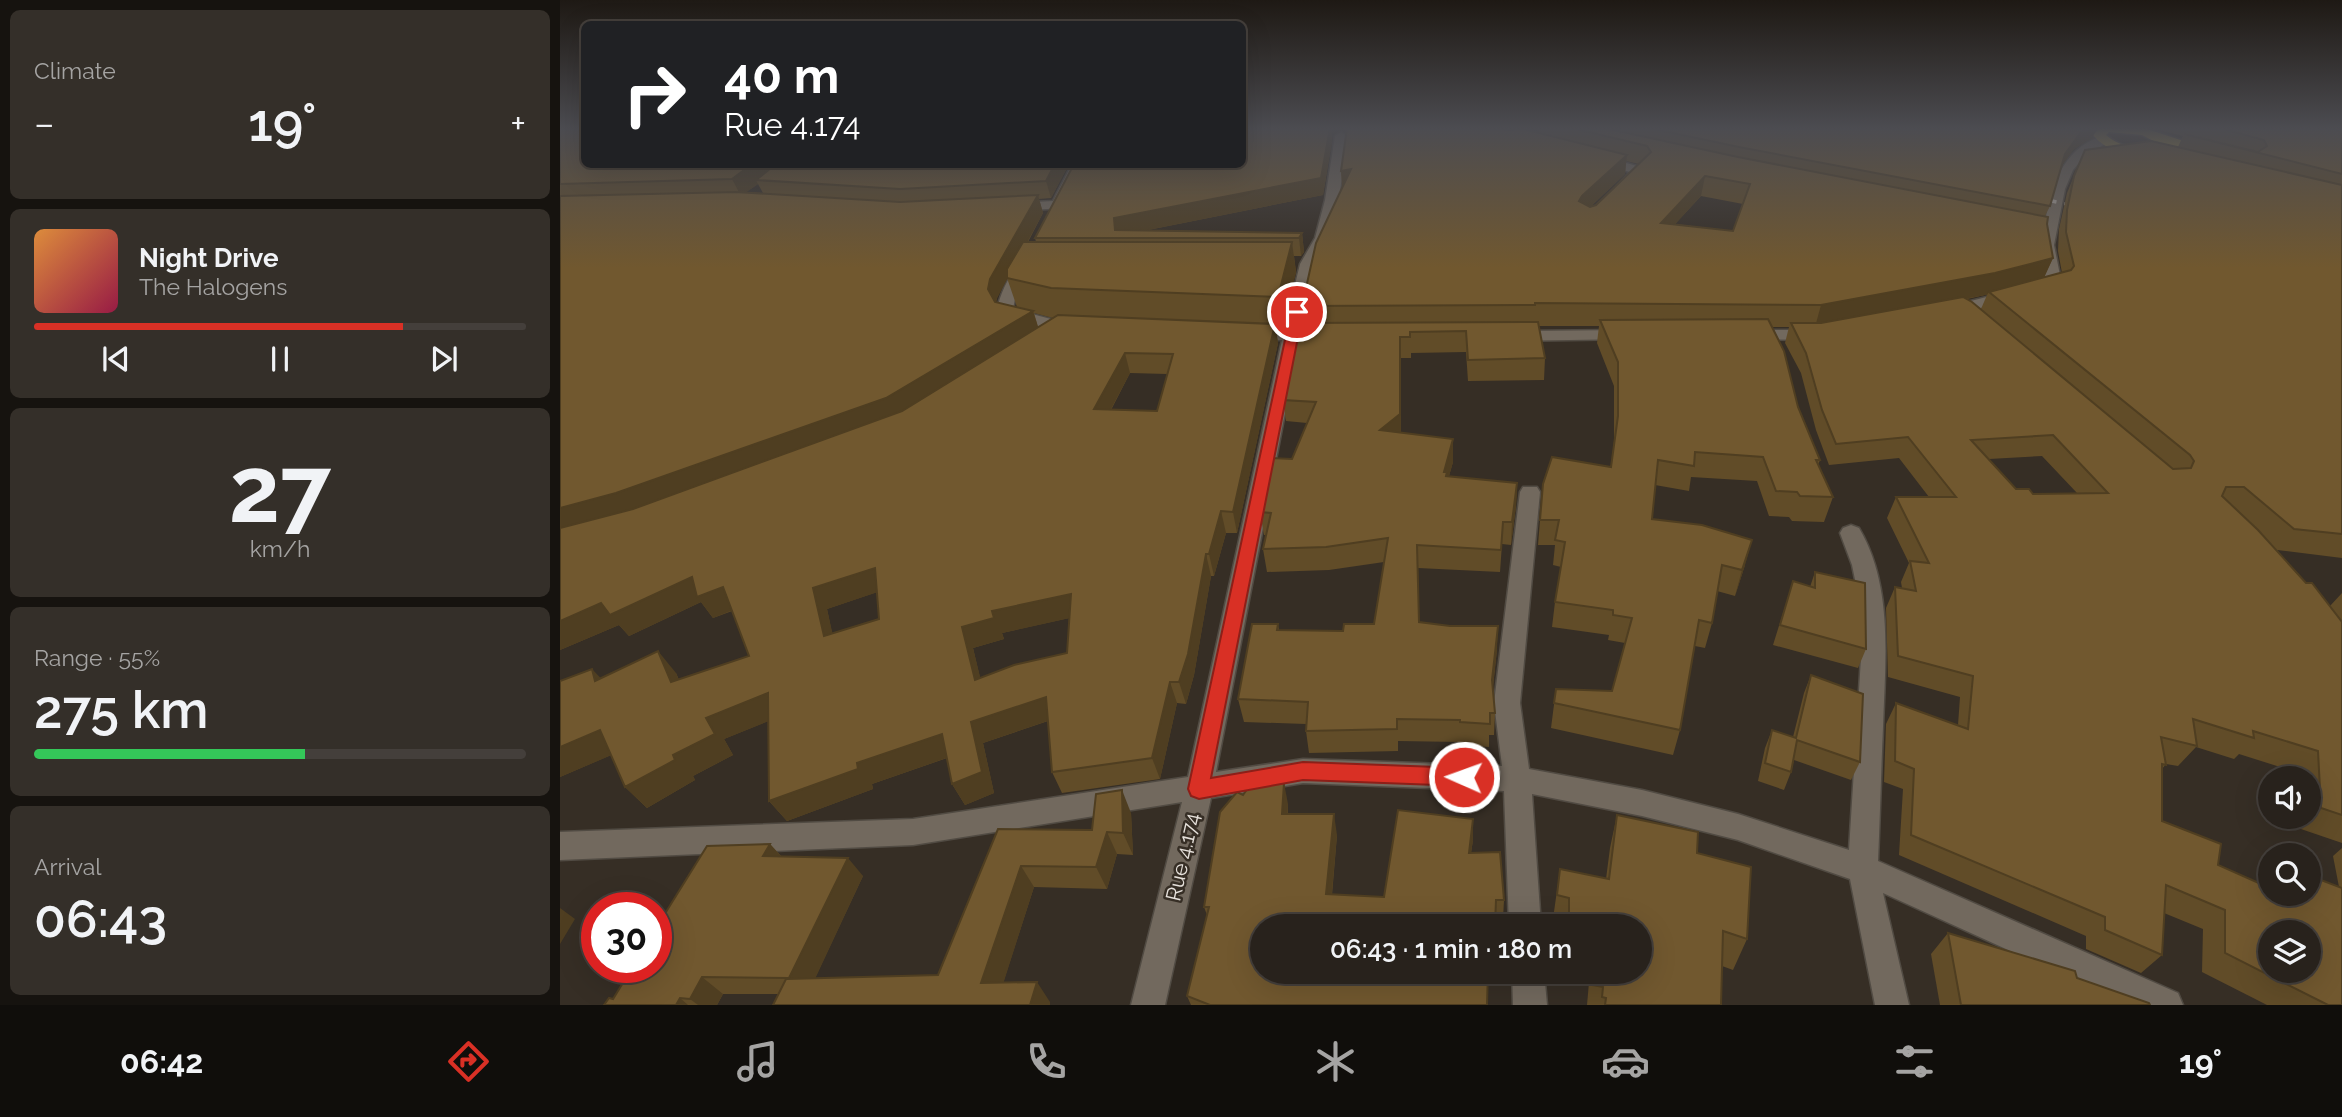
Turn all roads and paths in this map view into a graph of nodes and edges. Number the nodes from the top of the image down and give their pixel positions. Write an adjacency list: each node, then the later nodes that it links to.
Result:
1 (1073, 175): 6 (street)
2 (1336, 175): 20 (street, Rue 4.174)
3 (1634, 175): 5 (street)
4 (2063, 175): 8 (street)
5 (1613, 196)
6 (1003, 208)
7 (2011, 225): 8 (street)
8 (2050, 233): 10 (street)
9 (1033, 260): 21 (street)
10 (1960, 309): 11 (street); 12 (street)
11 (1934, 314)
12 (1979, 321)
13 (1227, 333): 20 (street)
14 (1830, 334): 17 (street)
15 (1647, 335): 19 (street)
16 (1729, 335): 17 (street)
17 (1770, 335): 22 (street)
18 (1346, 336): 20 (street)
19 (1496, 336)
20 (1291, 337): 26 (street, Rue 4.174)
21 (1032, 345)
22 (1780, 354)
23 (1530, 492): 25 (street)
24 (1851, 533): 28 (street)
25 (1517, 779): 26 (street); 28 (street); 29 (street)
26 (1199, 789): 27 (street); 31 (street, Rue 4.174)
27 (560, 846)
28 (1863, 869): 33 (street); 34 (street)
29 (1524, 914)
30 (1529, 984): 32 (street)
31 (1148, 1005)
32 (1530, 1005)
33 (1892, 1005)
34 (2166, 1005)

